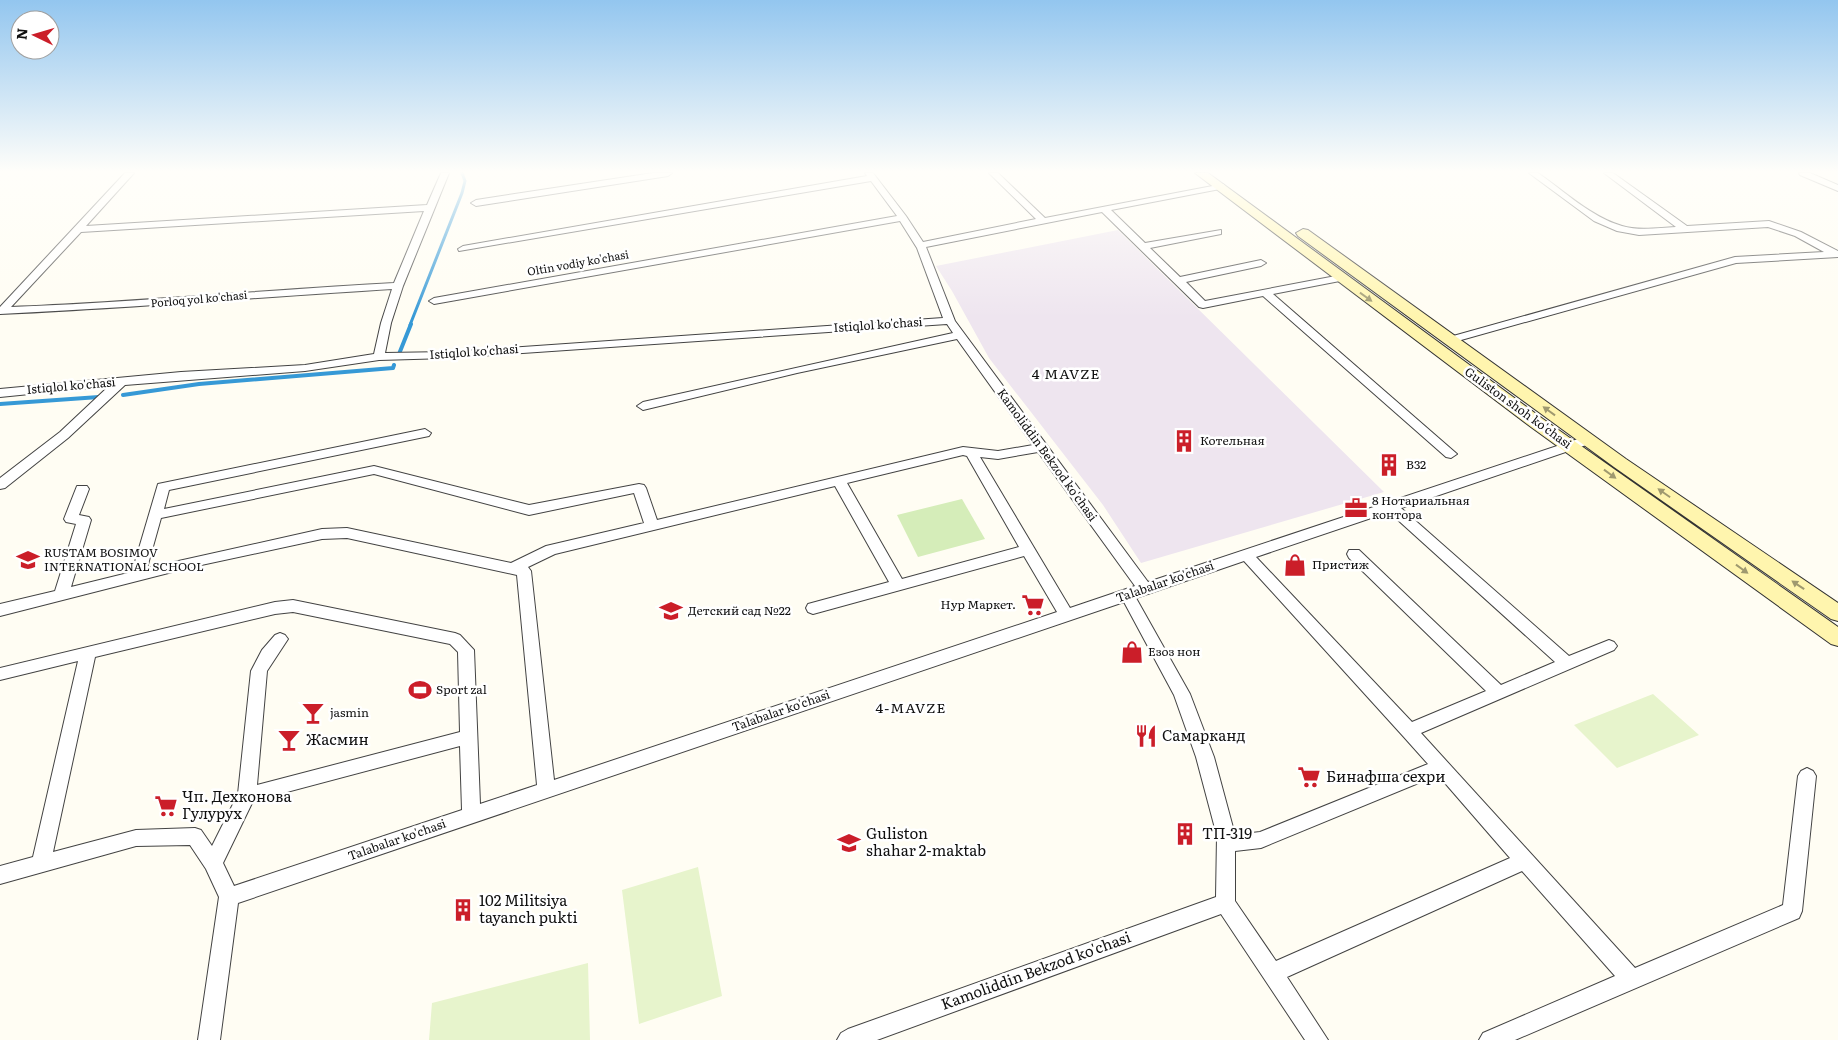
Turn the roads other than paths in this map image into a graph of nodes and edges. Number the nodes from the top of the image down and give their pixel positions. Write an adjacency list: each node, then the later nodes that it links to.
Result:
1 (85, 222): 13 (street)
2 (204, 222): 13 (street)
3 (425, 222): 23 (street)
4 (614, 222): 18 (street)
5 (883, 222): 25 (street, Oltin vodiy ko'chasi)
6 (905, 222): 16 (street, Kamoliddin Bekzod ko'chasi)
7 (1040, 222): 16 (street)
8 (1117, 222): 17 (street)
9 (1272, 222): 21 (main road, Guliston shoh ko'chasi)
10 (1281, 222): 29 (main road, Guliston shoh ko'chasi)
11 (1603, 222): 14 (street)
12 (1675, 222): 14 (street)
13 (78, 229): 26 (street)
14 (1685, 229): 19 (street)
15 (1218, 232): 17 (street)
16 (921, 245): 27 (street, Kamoliddin Bekzod ko'chasi)
17 (1142, 246): 22 (street)
18 (463, 249)
19 (1837, 258): 29 (street)
20 (1261, 263): 22 (street)
21 (1341, 278): 24 (street); 35 (main road, Guliston shoh ko'chasi, one-way to 35)
22 (1178, 281): 24 (street)
23 (398, 286): 26 (street, Porloq yol ko'chasi); 30 (street)
24 (1266, 293): 38 (street)
25 (434, 301)
26 (1, 311)
27 (950, 321): 28 (street, Kamoliddin Bekzod ko'chasi); 30 (street, Istiqlol ko'chasi)
28 (960, 335): 33 (street); 36 (street, Kamoliddin Bekzod ko'chasi)
29 (1450, 340): 35 (main road, Guliston shoh ko'chasi, one-way to 29)
30 (379, 357): 31 (street, Istiqlol ko'chasi)
31 (122, 382): 32 (street, Istiqlol ko'chasi); 40 (street)
32 (0, 393)
33 (643, 406)
34 (425, 433): 43 (street)
35 (1579, 443): 42 (street, Talabalar ko'chasi); 56 (main road, Guliston shoh ko'chasi, one-way to 35); 58 (main road, Guliston shoh ko'chasi, one-way to 58)
36 (1042, 447): 37 (street); 51 (street, Kamoliddin Bekzod ko'chasi)
37 (971, 452): 39 (street); 45 (street)
38 (1451, 454)
39 (839, 481): 44 (street); 50 (street)
40 (0, 485)
41 (82, 489): 52 (street)
42 (1391, 506): 47 (street, Talabalar ko'chasi); 62 (street)
43 (155, 514): 44 (street); 49 (street)
44 (652, 526): 48 (street)
45 (1028, 550): 50 (street); 57 (street)
46 (1354, 554): 64 (street)
47 (1246, 555): 51 (street, Talabalar ko'chasi); 65 (street)
48 (513, 568): 49 (street); 69 (street)
49 (138, 576): 52 (street)
50 (898, 585): 54 (street)
51 (1145, 589): 53 (street, Talabalar ko'chasi)
52 (61, 595): 55 (street)
53 (1127, 595): 57 (street, Talabalar ko'chasi); 72 (street)
54 (813, 608)
55 (0, 610)
56 (1838, 613)
57 (1066, 615): 69 (street, Talabalar ko'chasi)
58 (1838, 638)
59 (280, 639): 70 (street)
60 (1610, 646): 62 (street)
61 (88, 653): 63 (street); 66 (street); 74 (street)
62 (1567, 664): 64 (street)
63 (0, 674)
64 (1499, 693): 65 (street)
65 (1409, 731): 67 (street)
66 (469, 737): 70 (street); 71 (street)
67 (1441, 766): 72 (street); 73 (street)
68 (1807, 776): 80 (street)
69 (546, 790): 71 (street, Talabalar ko'chasi)
70 (247, 795): 75 (street)
71 (471, 815): 77 (street, Talabalar ko'chasi)
72 (1226, 844): 78 (street)
73 (1523, 860): 79 (street); 80 (street)
74 (41, 863): 75 (street); 76 (street)
75 (214, 863): 77 (street)
76 (0, 875)
77 (229, 897): 81 (street)
78 (1225, 902): 79 (street); 82 (street, Kamoliddin Bekzod ko'chasi)
79 (1272, 973): 83 (street)
80 (1632, 980): 84 (street)
81 (209, 1040)
82 (848, 1040)
83 (1317, 1040)
84 (1490, 1040)

